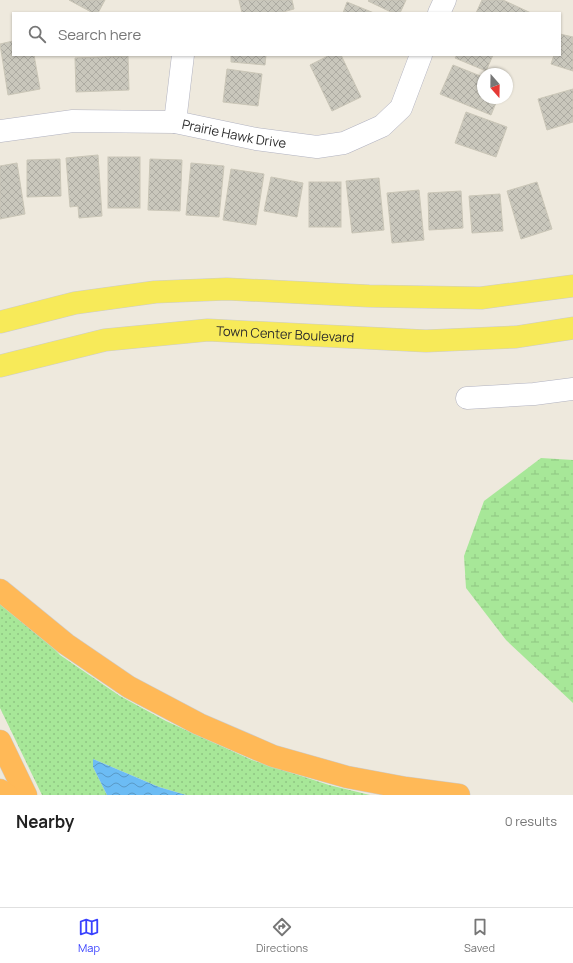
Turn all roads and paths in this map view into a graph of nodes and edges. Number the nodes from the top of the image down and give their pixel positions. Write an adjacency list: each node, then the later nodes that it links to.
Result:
1 (445, 0): 2 (street)
2 (439, 12)
3 (183, 56): 5 (street)
4 (421, 56): 5 (street, Prairie Hawk Drive)
5 (176, 122): 6 (street, Prairie Hawk Drive)
6 (0, 131)
7 (573, 286): 8 (main road)
8 (0, 322)
9 (573, 328): 10 (main road, Town Center Boulevard)
10 (0, 366)
11 (573, 389): 12 (street)
12 (467, 398)
13 (0, 590): 18 (highway)
14 (0, 741): 17 (highway)
15 (0, 790): 16 (highway)
16 (7, 795)
17 (26, 795)
18 (459, 795)

